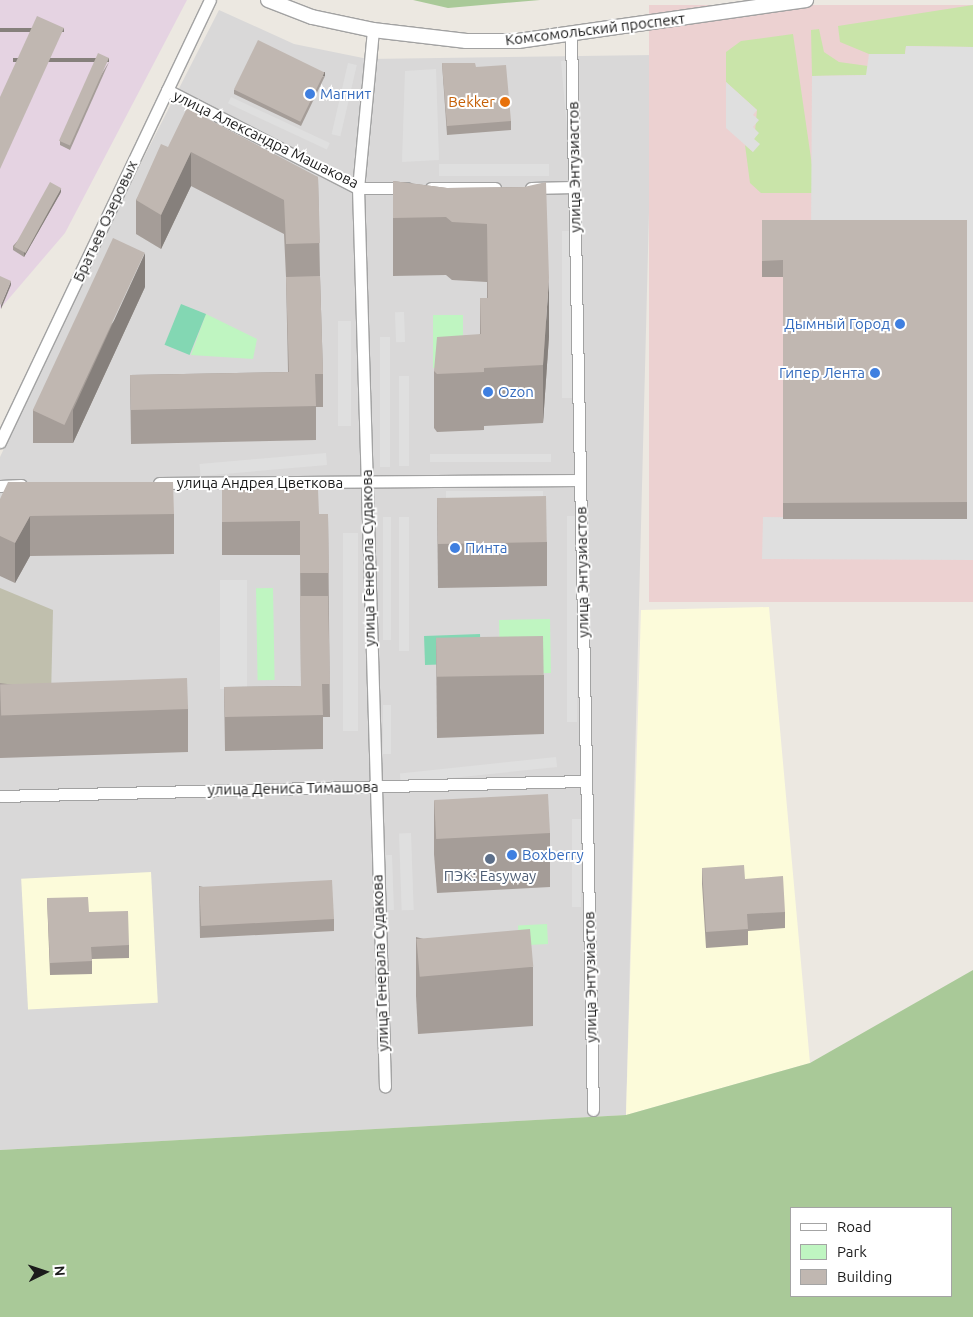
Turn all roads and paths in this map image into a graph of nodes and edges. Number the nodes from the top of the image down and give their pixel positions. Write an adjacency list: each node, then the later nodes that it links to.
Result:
1 (210, 0): 6 (street, Братьев Озеровых)
2 (268, 0): 4 (street, Комсомольский проспект)
3 (806, 0): 5 (street, Комсомольский проспект)
4 (373, 30): 5 (street, Комсомольский проспект); 7 (street, улица Генерала Судакова)
5 (571, 34): 8 (street, улица Энтузиастов)
6 (167, 90): 7 (street, улица Александра Машакова); 9 (street, Братьев Озеровых)
7 (358, 188): 8 (street, улица Александра Машакова); 11 (street, улица Генерала Судакова)
8 (574, 188): 10 (street, улица Энтузиастов)
9 (0, 442)
10 (580, 480): 11 (street, улица Андрея Цветкова); 15 (street, улица Энтузиастов)
11 (366, 482): 12 (street, улица Андрея Цветкова); 16 (street, улица Генерала Судакова)
12 (145, 483)
13 (39, 485): 14 (street)
14 (0, 486)
15 (586, 781): 16 (street, улица Дениса Тимашова); 19 (street, улица Энтузиастов)
16 (374, 786): 17 (street, улица Дениса Тимашова); 18 (street, улица Генерала Судакова)
17 (0, 796)
18 (385, 1087)
19 (593, 1110)

